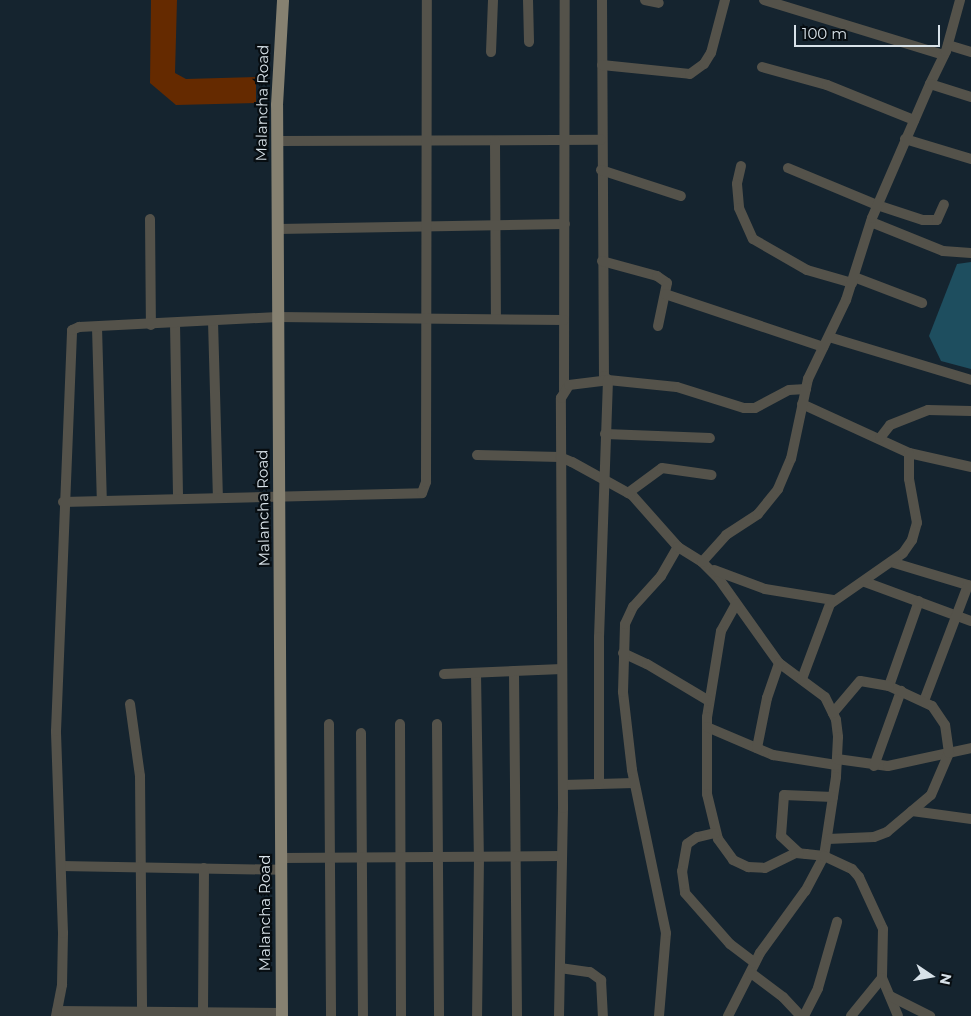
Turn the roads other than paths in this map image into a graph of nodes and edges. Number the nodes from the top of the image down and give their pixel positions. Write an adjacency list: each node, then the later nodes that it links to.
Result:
1 (283, 0): 24 (main road, Malancha Road)
2 (427, 0): 25 (street)
3 (493, 0): 14 (street)
4 (528, 0): 12 (street)
5 (565, 0): 26 (street)
6 (602, 0): 16 (street)
7 (645, 0): 11 (street)
8 (725, 0): 16 (street)
9 (764, 0): 13 (street)
10 (960, 0): 13 (street)
11 (659, 3)
12 (529, 42)
13 (946, 50): 15 (street); 18 (street)
14 (491, 52)
15 (971, 52)
16 (602, 65): 23 (street)
17 (762, 67): 20 (street)
18 (930, 84): 19 (street); 20 (street)
19 (971, 97)
20 (914, 120): 21 (street)
21 (905, 139): 27 (street); 33 (street)
22 (495, 140): 25 (street); 26 (street); 37 (street)
23 (601, 140): 26 (street); 30 (street)
24 (278, 141): 25 (street); 39 (main road, Malancha Road)
25 (427, 141): 38 (street)
26 (566, 141): 36 (street)
27 (971, 159)
28 (741, 166): 42 (street)
29 (788, 168): 33 (street)
30 (601, 170): 31 (street); 41 (street)
31 (681, 196)
32 (944, 204): 33 (street)
33 (877, 206): 35 (street)
34 (150, 219): 51 (street)
35 (871, 222): 40 (street); 42 (street)
36 (565, 224): 37 (street); 48 (street)
37 (495, 225): 38 (street); 47 (street)
38 (426, 227): 39 (street); 46 (street)
39 (278, 229): 45 (main road, Malancha Road)
40 (971, 253)
41 (602, 261): 43 (street); 56 (street)
42 (853, 280): 44 (street); 54 (street)
43 (665, 294): 52 (street); 55 (street)
44 (922, 303)
45 (278, 317): 46 (street); 49 (street); 72 (main road, Malancha Road)
46 (426, 319): 47 (street); 72 (street)
47 (496, 319): 48 (street)
48 (564, 320): 59 (street)
49 (213, 321): 50 (street); 73 (street)
50 (175, 323): 51 (street); 74 (street)
51 (151, 325): 53 (street)
52 (658, 326)
53 (97, 327): 75 (street); 76 (street)
54 (829, 337): 55 (street); 57 (street)
55 (823, 347): 58 (street)
56 (608, 380): 58 (street); 59 (street); 62 (street)
57 (971, 380)
58 (806, 389): 60 (street)
59 (564, 390): 67 (street)
60 (802, 404): 64 (street); 78 (street)
61 (971, 411): 64 (street)
62 (605, 434): 63 (street); 70 (street)
63 (710, 438)
64 (880, 438): 65 (street)
65 (909, 453): 68 (street); 79 (street)
66 (477, 455): 67 (street)
67 (560, 458): 70 (street); 90 (street)
68 (971, 467)
69 (712, 474): 71 (street)
70 (602, 481): 71 (street); 112 (street)
71 (628, 493): 77 (street)
72 (279, 496): 73 (street); 128 (main road, Malancha Road)
73 (218, 498): 74 (street)
74 (178, 499): 75 (street)
75 (102, 501): 76 (street)
76 (63, 502): 129 (street)
77 (678, 547): 78 (street); 88 (street)
78 (702, 562): 80 (street)
79 (891, 562): 81 (street); 82 (street)
80 (711, 569): 83 (street); 85 (street)
81 (865, 582): 83 (street); 84 (street)
82 (969, 585): 86 (street)
83 (833, 600): 94 (street)
84 (918, 601): 86 (street); 95 (street)
85 (736, 604): 89 (street); 97 (street)
86 (956, 615): 87 (street); 98 (street)
87 (971, 621)
88 (623, 653): 97 (street); 111 (street)
89 (779, 663): 94 (street); 106 (street)
90 (562, 669): 91 (street); 113 (street)
91 (514, 671): 92 (street); 120 (street)
92 (476, 673): 93 (street); 126 (street)
93 (444, 674)
94 (802, 679): 100 (street)
95 (889, 686): 96 (street); 100 (street)
96 (901, 691): 98 (street); 110 (street)
97 (709, 701): 104 (street)
98 (924, 701): 108 (street)
99 (130, 704): 130 (street)
100 (833, 713): 109 (street)
101 (329, 724): 127 (street)
102 (400, 724): 124 (street)
103 (437, 724): 125 (street)
104 (707, 727): 106 (street); 117 (street)
105 (361, 733): 123 (street)
106 (757, 748): 109 (street)
107 (971, 748): 108 (street)
108 (949, 753): 110 (street); 115 (street)
109 (837, 762): 110 (street); 114 (street)
110 (874, 766)
111 (634, 783): 112 (street); 150 (street)
112 (599, 784): 113 (street)
113 (563, 785): 121 (street)
114 (833, 797): 118 (street); 119 (street)
115 (912, 811): 116 (street); 118 (street)
116 (971, 819)
117 (715, 833): 119 (street); 134 (street)
118 (828, 839): 122 (street)
119 (799, 854): 122 (street)
120 (517, 856): 121 (street); 126 (street); 147 (street)
121 (562, 856): 133 (street)
122 (824, 856): 134 (street); 135 (street)
123 (361, 857): 124 (street); 127 (street); 143 (street)
124 (402, 857): 125 (street); 144 (street)
125 (438, 857): 126 (street); 145 (street)
126 (479, 857): 146 (street)
127 (328, 858): 128 (street); 142 (street)
128 (281, 864): 131 (street); 141 (main road, Malancha Road)
129 (61, 866): 130 (street); 138 (street)
130 (139, 867): 131 (street); 140 (street)
131 (204, 868): 137 (street)
132 (837, 922): 152 (street)
133 (560, 968): 148 (street); 149 (street)
134 (753, 968): 151 (street); 152 (street)
135 (882, 978): 136 (street); 153 (street)
136 (890, 996): 154 (street); 155 (street)
137 (196, 1013): 140 (street); 141 (street)
138 (57, 1014): 139 (street)
139 (86, 1014): 140 (street)
140 (142, 1014)
141 (282, 1014)
142 (331, 1016)
143 (363, 1016)
144 (401, 1016)
145 (439, 1016)
146 (477, 1016)
147 (517, 1016)
148 (559, 1016)
149 (603, 1016)
150 (659, 1016)
151 (728, 1016)
152 (803, 1016)
153 (851, 1016)
154 (898, 1016)
155 (930, 1016)

